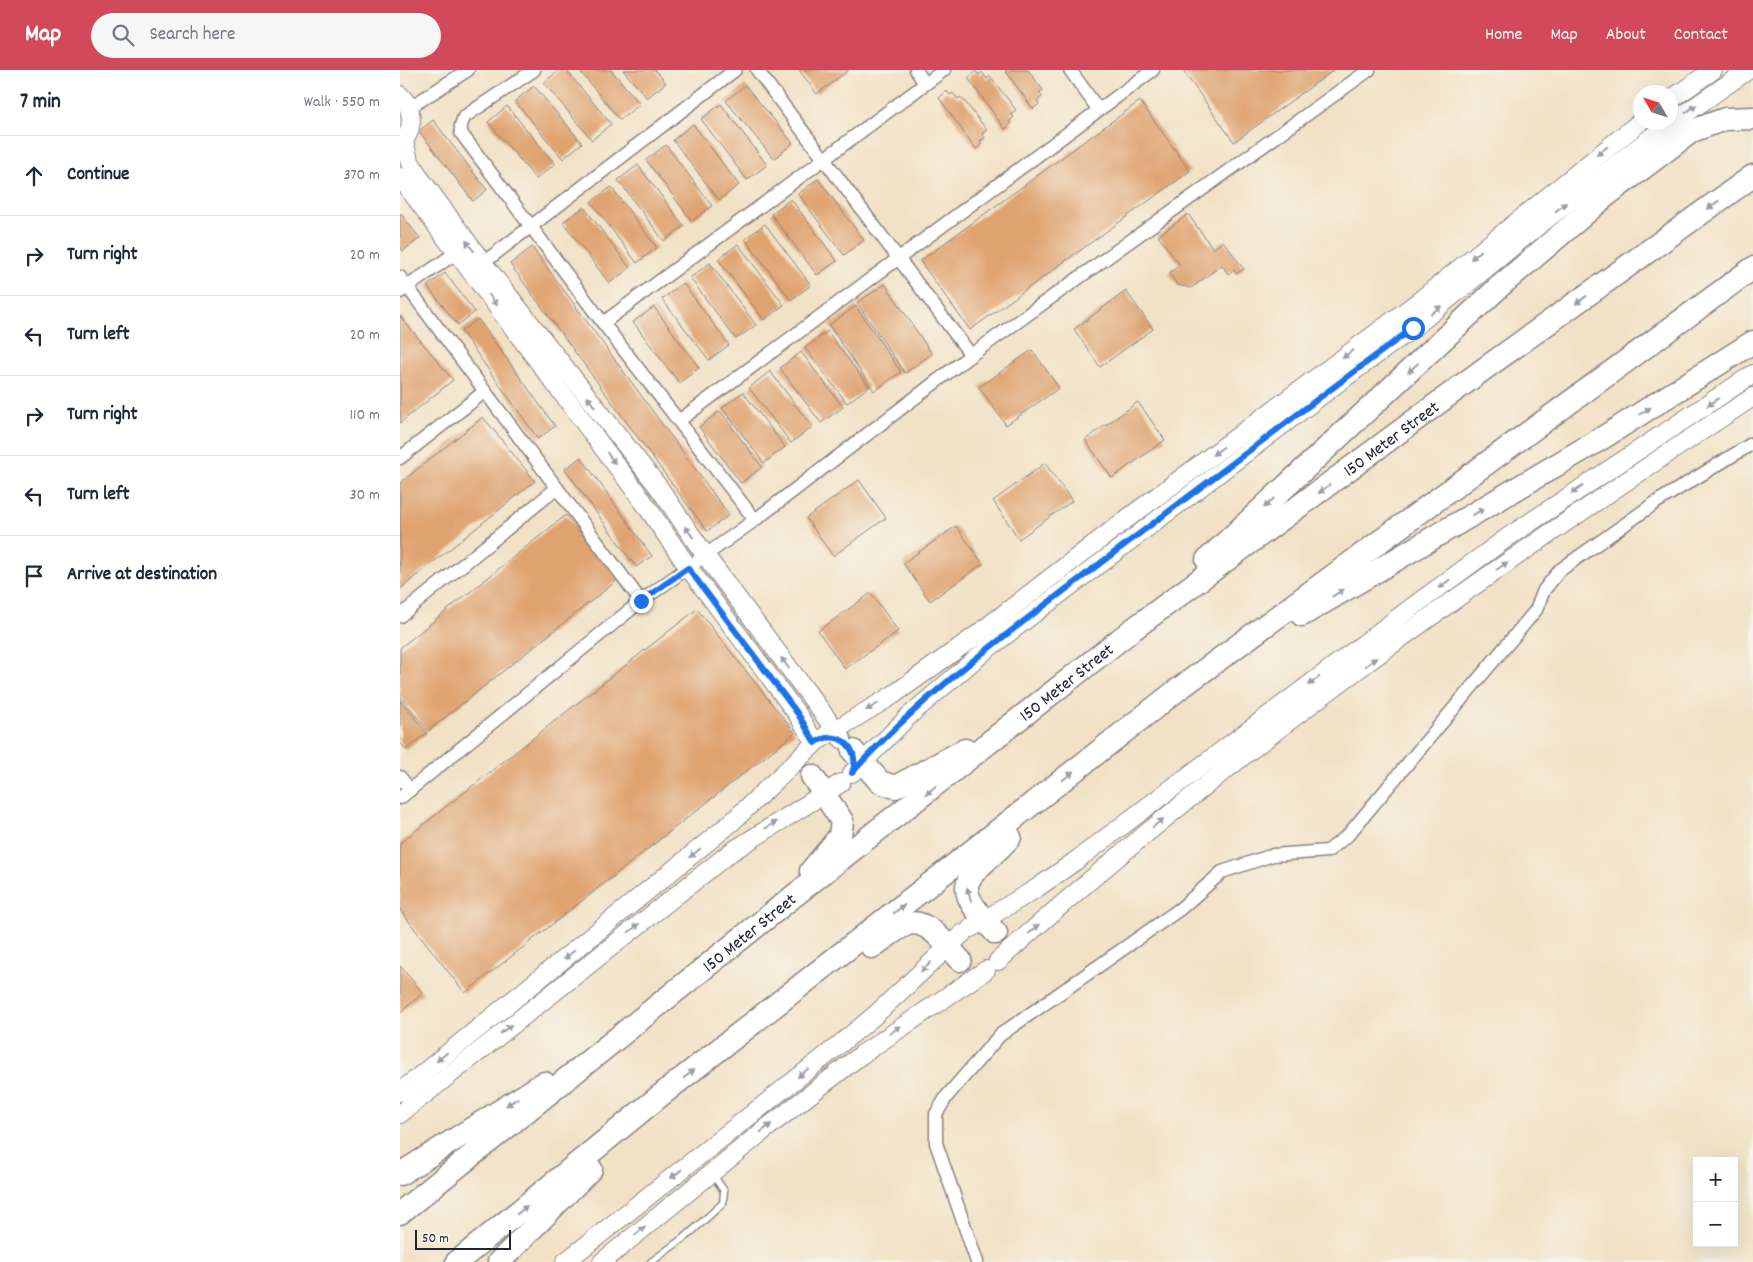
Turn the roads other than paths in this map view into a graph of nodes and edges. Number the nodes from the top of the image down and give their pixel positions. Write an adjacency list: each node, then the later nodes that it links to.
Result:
1 (468, 70): 14 (street)
2 (534, 70): 22 (street)
3 (735, 70): 22 (street)
4 (757, 70): 19 (street)
5 (916, 70): 12 (street)
6 (944, 70): 12 (street)
7 (1070, 70): 15 (street)
8 (1153, 70): 15 (street)
9 (1369, 70): 30 (street)
10 (1713, 70): 13 (street)
11 (1748, 70): 49 (street, one-way to 11)
12 (925, 84): 19 (street)
13 (1678, 94)
14 (405, 102): 18 (street)
15 (1098, 109): 24 (street)
16 (1753, 118): 45 (highway, one-way to 45)
17 (1633, 128): 49 (street, one-way to 49)
18 (402, 142): 25 (street, one-way to 18)
19 (824, 161): 24 (street); 28 (street)
20 (1753, 176): 45 (highway, 150 Meter Street, one-way to 45)
21 (400, 177): 23 (street)
22 (530, 225): 25 (street); 28 (street)
23 (457, 252): 27 (street); 39 (street, one-way to 39)
24 (897, 258): 30 (street); 34 (street)
25 (483, 263): 38 (street, one-way to 25)
26 (1753, 268): 46 (highway)
27 (402, 285): 32 (street)
28 (603, 323): 34 (street)
29 (1753, 342): 46 (highway, one-way to 29)
30 (971, 356): 40 (street)
31 (1753, 374): 55 (street, one-way to 55)
32 (484, 392): 36 (street); 37 (street)
33 (1753, 397): 56 (street, one-way to 33)
34 (680, 420): 40 (street)
35 (1753, 443): 70 (street)
36 (400, 458)
37 (557, 488): 43 (street); 44 (street)
38 (660, 489): 39 (street); 41 (street, one-way to 38)
39 (643, 501): 42 (street)
40 (755, 520): 41 (street)
41 (706, 555): 42 (street); 49 (street, one-way to 41)
42 (688, 568): 43 (street); 48 (street)
43 (641, 601): 51 (street)
44 (400, 616)
45 (1132, 630): 47 (highway, 150 Meter Street)
46 (1176, 691): 53 (highway, one-way to 46)
47 (991, 740): 49 (highway); 54 (highway, 150 Meter Street, one-way to 54)
48 (816, 742): 49 (street); 49 (street); 59 (street, one-way to 59)
49 (842, 769): 54 (highway); 61 (street, one-way to 49)
50 (400, 776): 51 (street)
51 (410, 790): 52 (street)
52 (400, 798)
53 (1037, 801): 55 (highway, one-way to 53); 57 (highway, one-way to 53)
54 (785, 903): 58 (highway, 150 Meter Street)
55 (970, 937): 56 (street); 56 (street); 57 (highway); 67 (street, one-way to 67)
56 (992, 966): 62 (street, one-way to 56)
57 (817, 973): 60 (highway, one-way to 57)
58 (614, 1042): 63 (highway, one-way to 63); 64 (highway, 150 Meter Street)
59 (400, 1092)
60 (662, 1095): 65 (highway, one-way to 60); 66 (highway)
61 (400, 1114)
62 (711, 1172): 68 (street, one-way to 62); 69 (lane)
63 (400, 1174)
64 (400, 1213)
65 (457, 1262)
66 (499, 1262)
67 (565, 1262)
68 (602, 1262)
69 (651, 1262)
70 (977, 1262)

